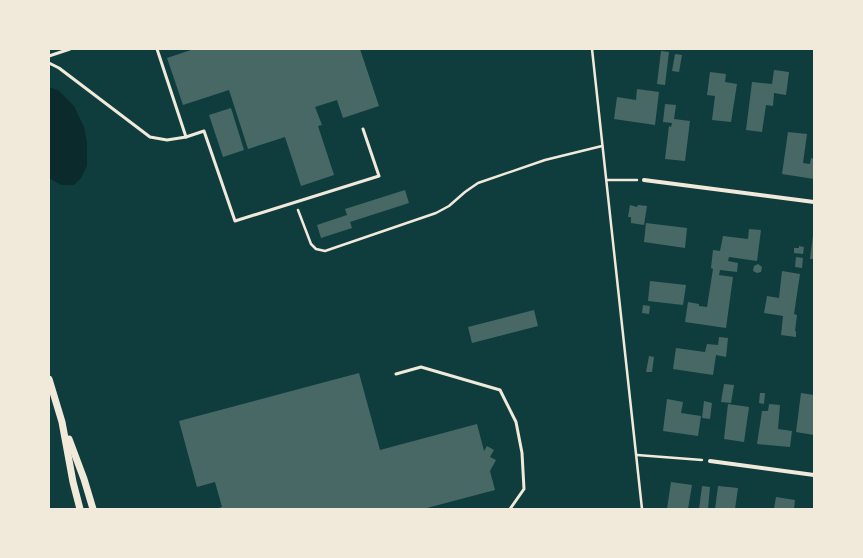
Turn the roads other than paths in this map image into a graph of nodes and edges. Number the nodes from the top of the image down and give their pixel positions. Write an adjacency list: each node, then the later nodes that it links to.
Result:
1 (70, 49): 3 (lane)
2 (157, 49): 6 (lane)
3 (49, 56)
4 (49, 63): 6 (lane)
5 (363, 129): 6 (lane)
6 (186, 137)
7 (644, 180): 8 (street)
8 (814, 202)
9 (396, 374): 16 (lane)
10 (49, 379): 11 (street)
11 (62, 422): 14 (street); 15 (street)
12 (710, 461): 13 (street)
13 (814, 475)
14 (80, 509)
15 (93, 509)
16 (510, 509)

